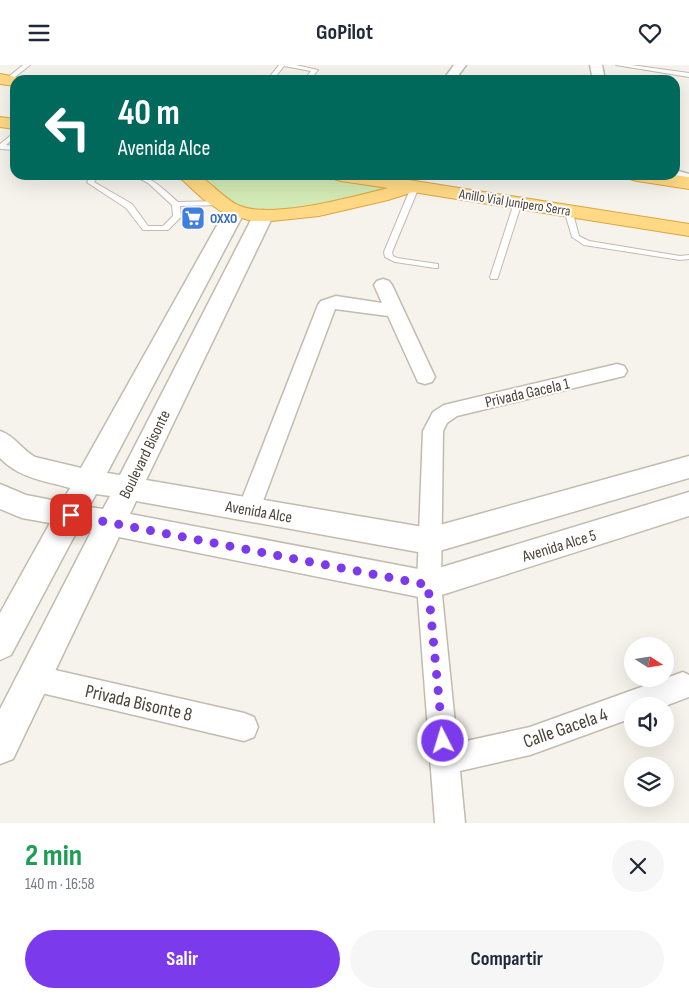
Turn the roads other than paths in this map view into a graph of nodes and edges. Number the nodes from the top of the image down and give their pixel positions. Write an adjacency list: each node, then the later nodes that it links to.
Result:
1 (27, 65): 5 (lane)
2 (284, 65): 4 (lane); 6 (lane)
3 (619, 65): 7 (lane)
4 (317, 67)
5 (14, 75)
6 (275, 75)
7 (689, 75)
8 (92, 180): 14 (lane)
9 (145, 180): 14 (lane)
10 (193, 180): 15 (highway)
11 (372, 180): 12 (highway, Anillo Vial Junípero Serra)
12 (415, 187): 13 (highway, Anillo Vial Junípero Serra); 17 (highway); 20 (lane)
13 (518, 202): 16 (highway, Anillo Vial Junípero Serra); 22 (lane)
14 (176, 204): 15 (lane)
15 (229, 207): 17 (highway); 21 (street, Boulevard Bisonte)
16 (568, 210): 18 (highway, Anillo Vial Junípero Serra); 19 (lane)
17 (263, 216): 23 (street, Boulevard Bisonte)
18 (689, 230)
19 (689, 257)
20 (435, 266)
21 (200, 275): 23 (street); 30 (street, Boulevard Bisonte)
22 (494, 277)
23 (231, 279): 31 (street, Boulevard Bisonte)
24 (383, 285): 25 (street)
25 (395, 311): 27 (street); 34 (street)
26 (617, 371): 37 (street, Privada Gacela 1)
27 (425, 377)
28 (0, 441): 30 (street, Avenida Alce)
29 (689, 467): 37 (street)
30 (89, 481): 31 (street, Avenida Alce); 35 (street, Boulevard Bisonte)
31 (127, 488): 34 (street, Avenida Alce); 36 (street, Boulevard Bisonte)
32 (0, 496): 35 (street)
33 (689, 504): 38 (street, Avenida Alce 5)
34 (249, 509): 37 (street, Avenida Alce)
35 (71, 515): 36 (street); 39 (street, Boulevard Bisonte)
36 (110, 522): 38 (street); 40 (street, Boulevard Bisonte)
37 (429, 541): 38 (street)
38 (428, 585): 44 (street)
39 (0, 644)
40 (33, 678): 42 (street, Privada Bisonte 8); 43 (street, Boulevard Bisonte)
41 (683, 686): 44 (street, Calle Gacela 4)
42 (244, 727)
43 (0, 746)
44 (444, 760): 45 (street)
45 (450, 823)

